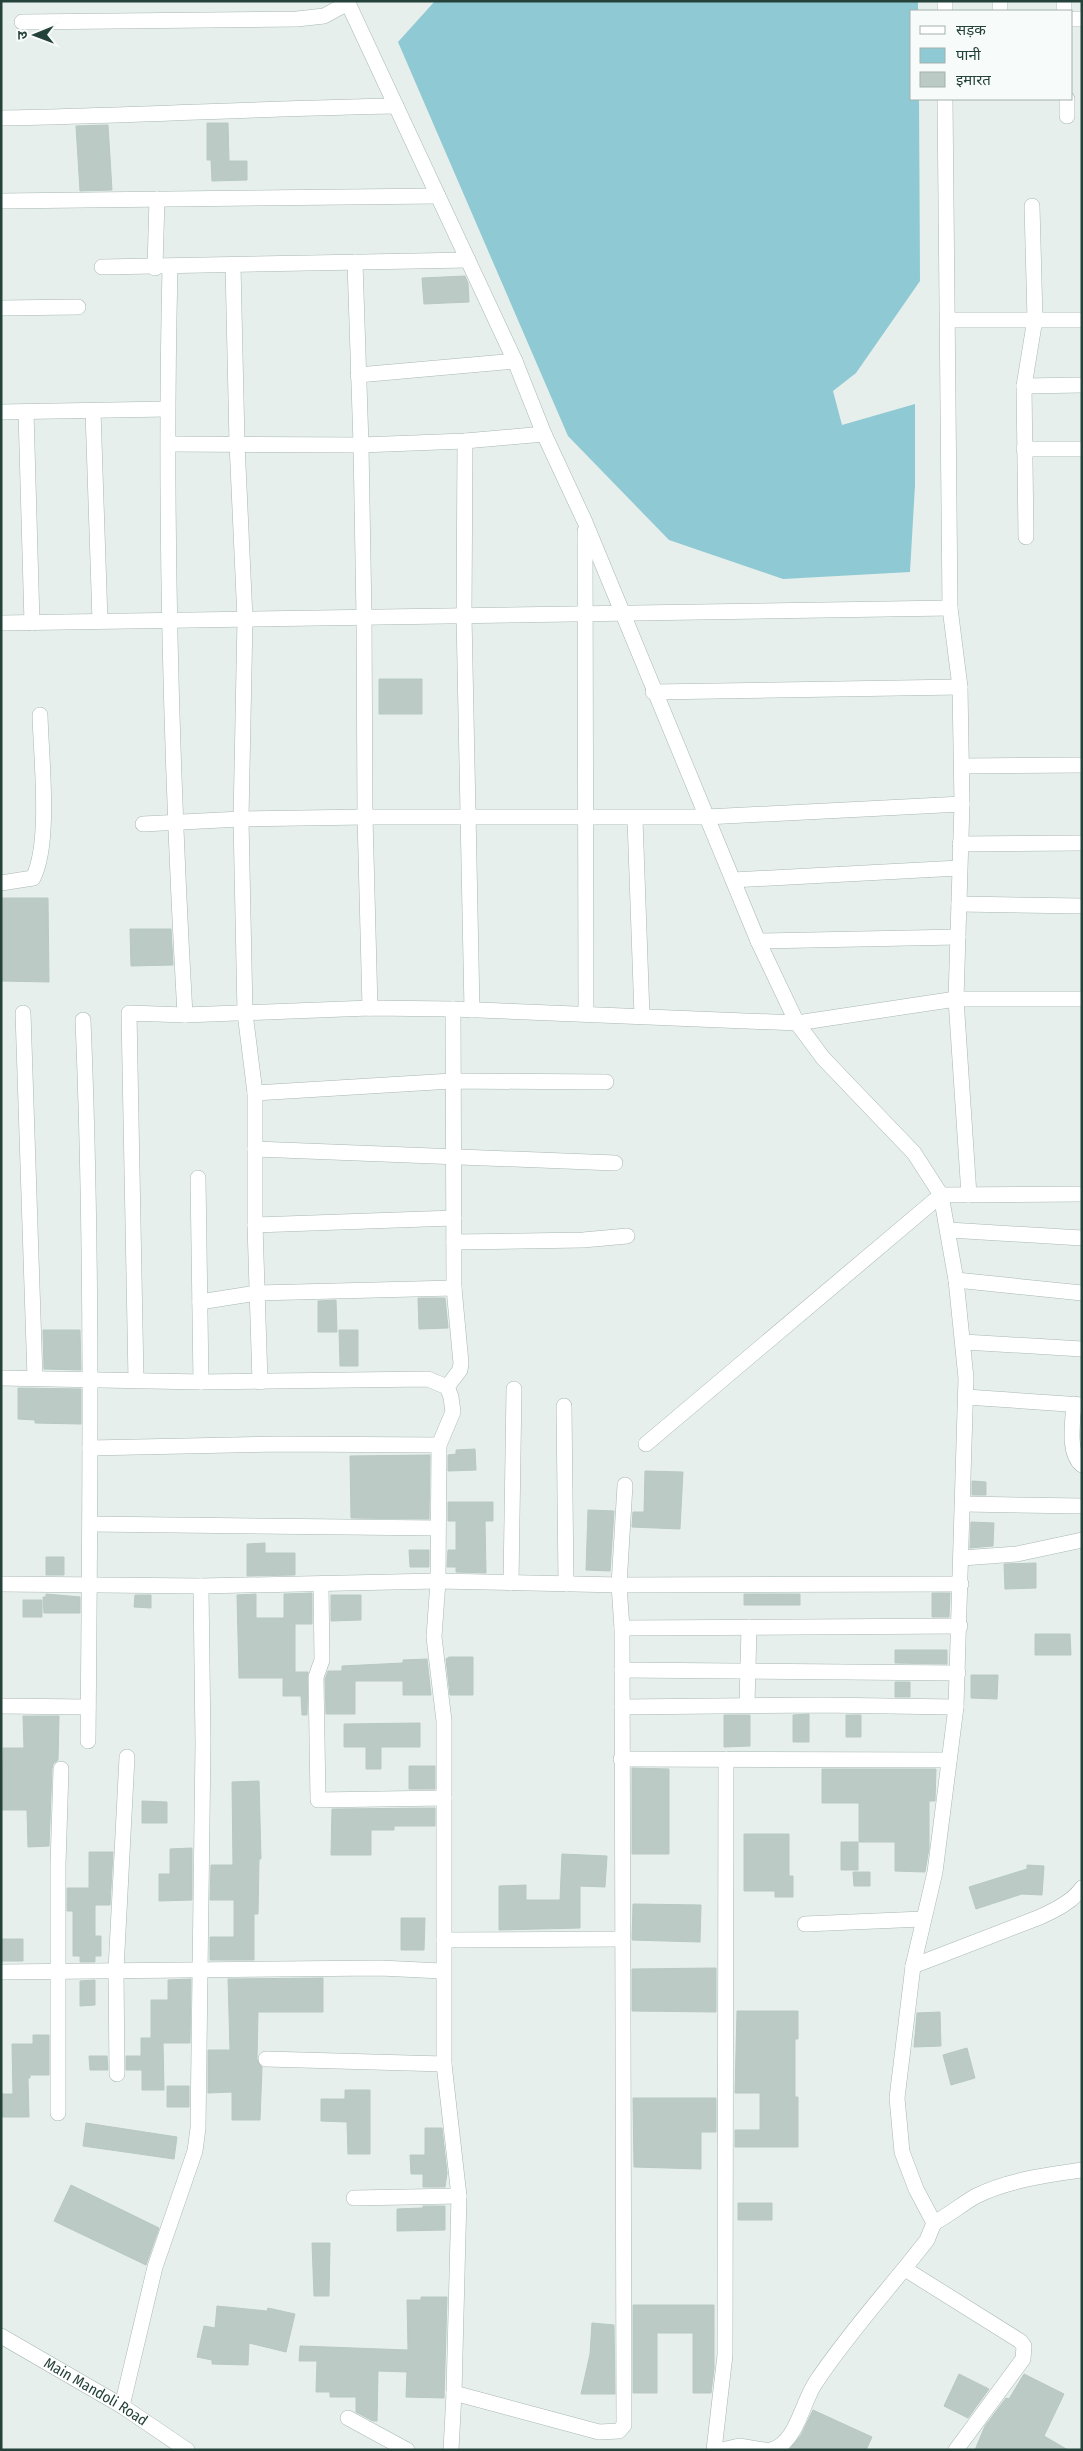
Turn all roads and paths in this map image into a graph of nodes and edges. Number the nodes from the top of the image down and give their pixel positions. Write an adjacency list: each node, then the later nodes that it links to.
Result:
1 (347, 2): 2 (street); 5 (street)
2 (22, 22)
3 (945, 100): 20 (street)
4 (1067, 100): 6 (street)
5 (396, 106): 7 (street); 8 (street)
6 (1067, 116)
7 (1, 118)
8 (438, 196): 9 (street); 12 (street)
9 (157, 199): 10 (street); 16 (street)
10 (1, 201)
11 (1032, 206): 19 (street)
12 (468, 260): 13 (street); 22 (street)
13 (354, 262): 14 (street); 23 (street)
14 (234, 265): 16 (street); 32 (street)
15 (102, 268): 16 (street)
16 (163, 268): 26 (street)
17 (78, 307): 18 (street)
18 (1, 308)
19 (1035, 319): 20 (street); 21 (street); 25 (street)
20 (948, 320): 39 (street)
21 (1082, 320)
22 (515, 361): 23 (street); 30 (street)
23 (358, 375): 34 (street)
24 (1082, 385): 25 (street)
25 (1024, 386): 35 (street)
26 (167, 409): 27 (street); 33 (street)
27 (93, 411): 29 (street); 46 (street)
28 (1, 412): 29 (street)
29 (26, 412): 48 (street)
30 (544, 434): 31 (street); 37 (street)
31 (465, 441): 34 (street); 42 (street)
32 (237, 443): 33 (street); 34 (street); 44 (street)
33 (169, 444): 45 (street)
34 (361, 444): 43 (street)
35 (1024, 449): 36 (street); 38 (street)
36 (1082, 449)
37 (584, 522): 40 (street); 41 (street)
38 (1026, 537)
39 (950, 608): 41 (street); 49 (street)
40 (585, 613): 41 (street); 42 (street); 56 (street)
41 (621, 613): 50 (street)
42 (464, 616): 43 (street); 55 (street)
43 (364, 617): 44 (street); 58 (street)
44 (245, 619): 45 (street); 59 (street)
45 (170, 620): 46 (street); 61 (street)
46 (100, 621): 48 (street)
47 (1, 623): 48 (street)
48 (32, 623)
49 (960, 687): 50 (street); 53 (street)
50 (653, 692): 57 (street)
51 (40, 715): 67 (street)
52 (1082, 765): 53 (street)
53 (962, 766): 54 (street)
54 (962, 804): 57 (street); 64 (street)
55 (469, 817): 56 (street); 58 (street); 76 (street)
56 (587, 817): 60 (street); 79 (street)
57 (706, 817): 60 (street); 66 (street)
58 (364, 818): 59 (street); 74 (street)
59 (241, 819): 61 (street); 78 (street)
60 (635, 819): 81 (street)
61 (174, 823): 62 (street); 80 (street)
62 (143, 824)
63 (1082, 842): 64 (street)
64 (960, 844): 65 (street)
65 (960, 868): 66 (street); 68 (street)
66 (733, 880): 71 (street)
67 (1, 883)
68 (959, 904): 69 (street); 70 (street)
69 (1082, 906)
70 (958, 937): 71 (street); 72 (street)
71 (758, 941): 83 (street)
72 (956, 999): 73 (street); 83 (street); 93 (street)
73 (1082, 999)
74 (370, 1008): 75 (street); 78 (street)
75 (453, 1009): 76 (street); 84 (street)
76 (472, 1010): 79 (street)
77 (23, 1013): 108 (street)
78 (245, 1013): 80 (street); 86 (street)
79 (586, 1014): 81 (street)
80 (185, 1015): 110 (street)
81 (642, 1016): 83 (street)
82 (83, 1020): 109 (street)
83 (797, 1023): 92 (street)
84 (452, 1081): 85 (street); 86 (street); 88 (street)
85 (606, 1082)
86 (255, 1093): 87 (street)
87 (255, 1149): 88 (street); 95 (street)
88 (453, 1156): 89 (street); 94 (street)
89 (615, 1163)
90 (198, 1178): 104 (street)
91 (1082, 1194): 93 (street)
92 (941, 1195): 93 (street); 96 (street); 118 (street)
93 (969, 1195)
94 (454, 1218): 95 (street); 99 (street)
95 (255, 1225): 102 (street)
96 (949, 1230): 98 (street); 100 (street)
97 (627, 1236): 99 (street)
98 (1082, 1238)
99 (454, 1242): 101 (street)
100 (956, 1280): 103 (street); 105 (street)
101 (454, 1288): 102 (street); 113 (street)
102 (257, 1293): 104 (street); 112 (street)
103 (1082, 1293)
104 (200, 1302): 111 (street)
105 (964, 1342): 106 (street); 115 (street)
106 (1082, 1349)
107 (1, 1378): 108 (street)
108 (34, 1378): 109 (street)
109 (89, 1379): 110 (street); 120 (street)
110 (136, 1380): 111 (street)
111 (201, 1382): 112 (street)
112 (260, 1382): 113 (street)
113 (447, 1387): 119 (street)
114 (514, 1389): 130 (street)
115 (966, 1397): 116 (street); 123 (street)
116 (1078, 1405): 121 (street)
117 (564, 1406): 133 (street)
118 (646, 1444)
119 (439, 1445): 120 (street); 126 (street)
120 (90, 1448): 125 (street)
121 (1081, 1468)
122 (625, 1485): 136 (street)
123 (962, 1504): 124 (street); 128 (street)
124 (1082, 1506)
125 (90, 1524): 126 (street); 135 (street)
126 (438, 1528): 129 (street)
127 (1082, 1540): 128 (street)
128 (962, 1558): 134 (street)
129 (438, 1581): 130 (street); 132 (street); 155 (street)
130 (511, 1583): 133 (street)
131 (1, 1584): 135 (street)
132 (321, 1584): 137 (street); 155 (street)
133 (566, 1584): 136 (street)
134 (962, 1584): 136 (street); 138 (street)
135 (90, 1585): 137 (street); 147 (street)
136 (619, 1585): 140 (street)
137 (201, 1586): 162 (street)
138 (960, 1626): 139 (street); 143 (street)
139 (749, 1627): 140 (street); 142 (street)
140 (622, 1628): 141 (street)
141 (622, 1670): 142 (street); 145 (street)
142 (748, 1671): 143 (street); 146 (street)
143 (958, 1672): 148 (street)
144 (1, 1706): 147 (street)
145 (622, 1706): 146 (street); 152 (street)
146 (747, 1706): 148 (street)
147 (88, 1707): 149 (street)
148 (956, 1707): 153 (street)
149 (88, 1741)
150 (127, 1757): 164 (street)
151 (726, 1758): 152 (street); 153 (street); 184 (street)
152 (621, 1759): 159 (street)
153 (949, 1760): 157 (street)
154 (60, 1769): 163 (street)
155 (444, 1798): 160 (street)
156 (1082, 1888): 161 (street)
157 (923, 1919): 158 (street); 161 (street)
158 (805, 1924)
159 (623, 1939): 160 (street); 177 (street)
160 (444, 1940): 165 (street)
161 (913, 1966): 174 (street)
162 (199, 1968): 164 (street); 165 (street); 178 (street)
163 (59, 1970): 164 (street); 166 (street); 170 (street)
164 (116, 1970): 169 (street)
165 (442, 1971): 168 (street)
166 (1, 1972)
167 (266, 2059): 168 (street)
168 (444, 2064): 172 (street)
169 (117, 2074)
170 (58, 2113)
171 (1082, 2170): 174 (street)
172 (459, 2196): 173 (street); 177 (street)
173 (354, 2198)
174 (934, 2223): 175 (street)
175 (905, 2269): 187 (street); 188 (street)
176 (1, 2336): 178 (street, Main Mandoli Road)
177 (454, 2393): 183 (street)
178 (122, 2406): 181 (street, Main Mandoli Road)
179 (348, 2418): 182 (street)
180 (750, 2449): 185 (street); 186 (street)
181 (188, 2450)
182 (407, 2450)
183 (451, 2450)
184 (714, 2450)
185 (722, 2450)
186 (764, 2450)
187 (771, 2450)
188 (956, 2450)

